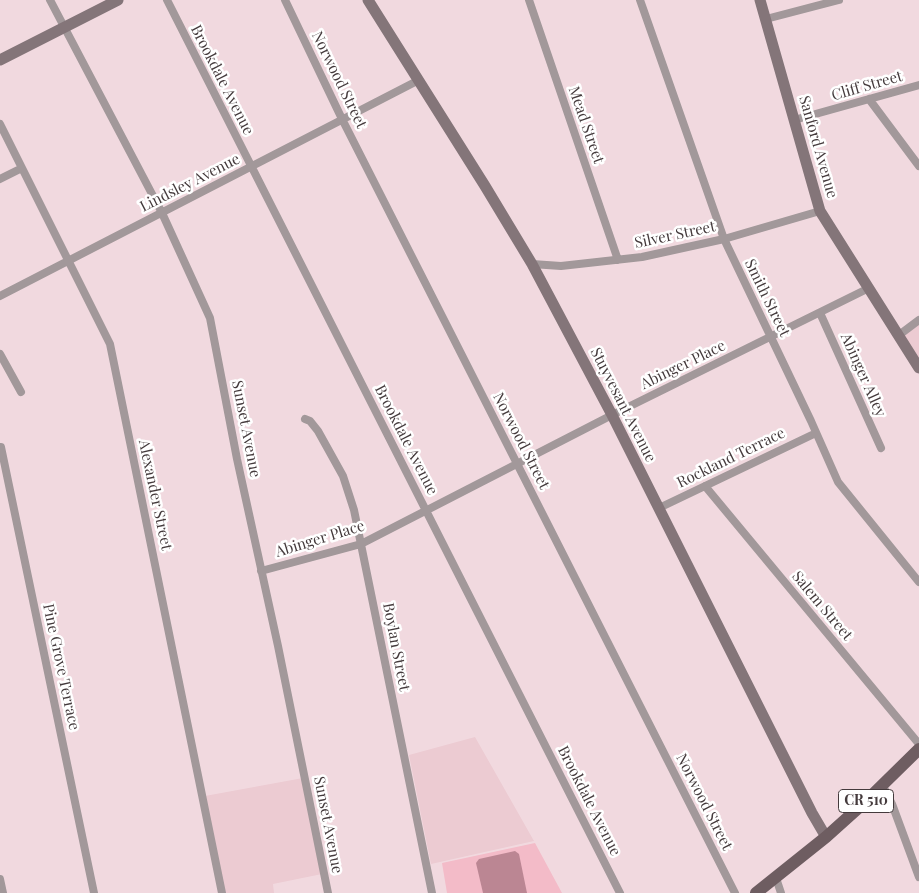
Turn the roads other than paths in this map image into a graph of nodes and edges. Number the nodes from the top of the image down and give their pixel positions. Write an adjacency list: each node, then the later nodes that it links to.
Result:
1 (50, 0): 11 (street, Sunset Avenue)
2 (118, 0): 11 (main road)
3 (167, 0): 20 (street, Brookdale Avenue)
4 (285, 0): 16 (street, Norwood Street)
5 (368, 0): 13 (main road, Stuyvesant Avenue)
6 (528, 0): 26 (street, Mead Street)
7 (640, 0): 25 (street, Smith Street)
8 (760, 0): 10 (main road, Sanford Avenue)
9 (839, 0): 10 (street)
10 (766, 19): 17 (main road, Sanford Avenue)
11 (64, 28): 12 (main road); 24 (street, Sunset Avenue)
12 (0, 60)
13 (419, 80): 16 (street, Lindsley Avenue); 28 (main road, Stuyvesant Avenue)
14 (919, 85): 15 (street, Cliff Street)
15 (869, 99): 17 (street, Cliff Street); 19 (street)
16 (342, 119): 20 (street, Lindsley Avenue); 43 (street, Norwood Street)
17 (794, 120): 23 (main road, Sanford Avenue)
18 (0, 124): 21 (street, Alexander Street)
19 (919, 166)
20 (250, 167): 24 (street, Lindsley Avenue); 46 (street, Brookdale Avenue)
21 (22, 168): 22 (street); 27 (street, Alexander Street)
22 (0, 179)
23 (820, 211): 25 (street, Silver Street); 29 (main road, Sanford Avenue)
24 (162, 213): 27 (street, Lindsley Avenue); 48 (street, Sunset Avenue)
25 (724, 239): 26 (street, Silver Street); 34 (street, Smith Street)
26 (618, 260): 28 (street, Silver Street)
27 (68, 261): 30 (street, Lindsley Avenue); 59 (street, Alexander Street)
28 (532, 264): 38 (main road, Stuyvesant Avenue)
29 (869, 288): 31 (street, Abinger Place); 33 (main road, Sanford Avenue)
30 (0, 296)
31 (820, 313): 34 (street, Abinger Place); 42 (street, Abinger Alley)
32 (919, 320): 33 (street)
33 (899, 335): 36 (main road, Sanford Avenue)
34 (771, 337): 38 (street, Abinger Place); 40 (street, Smith Street)
35 (0, 354): 37 (street)
36 (919, 368)
37 (21, 392)
38 (612, 416): 43 (street, Abinger Place); 45 (main road, Stuyvesant Avenue)
39 (305, 419): 47 (street, Boylan Street)
40 (816, 433): 44 (street, Rockland Terrace); 49 (street, Smith Street)
41 (1, 447): 58 (street, Pine Grove Terrace)
42 (881, 448)
43 (517, 464): 46 (street, Abinger Place); 63 (street, Norwood Street)
44 (704, 486): 45 (street, Rockland Terrace); 50 (street, Salem Street)
45 (659, 508): 53 (main road, Stuyvesant Avenue)
46 (426, 511): 47 (street, Abinger Place); 62 (street, Brookdale Avenue)
47 (361, 544): 48 (street, Abinger Place); 61 (street, Boylan Street)
48 (261, 571): 60 (street, Sunset Avenue)
49 (919, 582)
50 (919, 744)
51 (919, 749): 52 (main road, CR 510)
52 (882, 786): 53 (main road, CR 510); 54 (street)
53 (826, 837): 55 (main road, CR 510)
54 (919, 877)
55 (776, 878): 64 (main road, CR 510); 65 (street)
56 (0, 879): 57 (street)
57 (3, 893)
58 (94, 893)
59 (222, 893)
60 (328, 893)
61 (432, 893)
62 (620, 893)
63 (735, 893)
64 (756, 893)
65 (781, 893)

